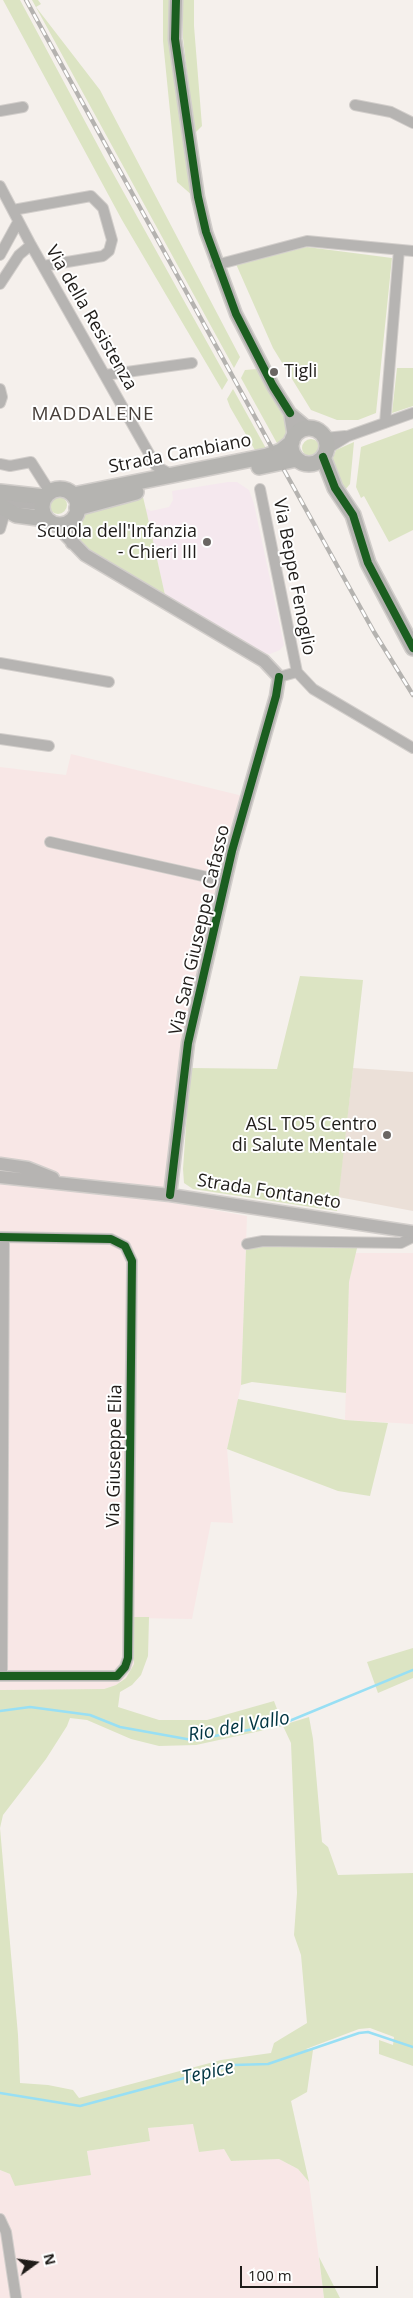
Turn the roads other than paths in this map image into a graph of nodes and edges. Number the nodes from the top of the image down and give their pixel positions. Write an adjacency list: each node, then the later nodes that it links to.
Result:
1 (176, 0): 13 (street)
2 (355, 105): 5 (street)
3 (23, 107): 4 (street)
4 (0, 111)
5 (413, 123)
6 (0, 186): 7 (street, Via della Resistenza)
7 (7, 205): 8 (street, Via della Resistenza); 14 (street)
8 (18, 222): 9 (street, Via della Resistenza); 12 (street)
9 (31, 245): 14 (street, Via della Resistenza); 15 (street)
10 (399, 250): 11 (street); 13 (street); 22 (street)
11 (413, 251)
12 (0, 256)
13 (216, 265): 20 (street)
14 (43, 266): 17 (street, Via della Resistenza)
15 (0, 284)
16 (192, 363): 17 (street)
17 (105, 375): 27 (street, Via della Resistenza)
18 (0, 389): 19 (street)
19 (0, 403)
20 (290, 412): 23 (street); 24 (street)
21 (413, 414): 22 (street)
22 (385, 423): 25 (street)
23 (308, 428): 24 (main road, Strada Cambiano); 25 (main road)
24 (293, 440): 25 (main road); 28 (main road, Strada Cambiano)
25 (316, 453): 34 (main road, Strada Cambiano); 37 (main road)
26 (0, 464): 33 (street)
27 (156, 466): 28 (street); 29 (street)
28 (172, 475): 29 (main road, Strada Cambiano)
29 (142, 481): 34 (main road, Strada Cambiano)
30 (260, 489): 39 (street, Via Beppe Fenoglio)
31 (0, 492): 33 (main road)
32 (0, 506): 33 (main road); 35 (street)
33 (47, 507): 34 (main road); 34 (main road); 36 (street)
34 (74, 508): 36 (street)
35 (0, 529)
36 (72, 543): 40 (street)
37 (413, 648)
38 (0, 663): 41 (street)
39 (297, 672): 40 (street); 44 (street)
40 (279, 677): 46 (street, Via San Giuseppe Cafasso)
41 (109, 682)
42 (0, 739): 43 (street)
43 (49, 746)
44 (413, 748)
45 (50, 842): 46 (street)
46 (225, 881): 50 (street, Via San Giuseppe Cafasso)
47 (0, 1164): 49 (street)
48 (0, 1177): 49 (street, Strada Fontaneto)
49 (64, 1184): 50 (street, Strada Fontaneto)
50 (170, 1195): 51 (street, Strada Fontaneto)
51 (413, 1232)
52 (413, 1237): 54 (street)
53 (2, 1238): 55 (street); 55 (street, Via Giuseppe Elia)
54 (246, 1244)
55 (1, 1676)
56 (0, 2219): 57 (street)
57 (16, 2298)

